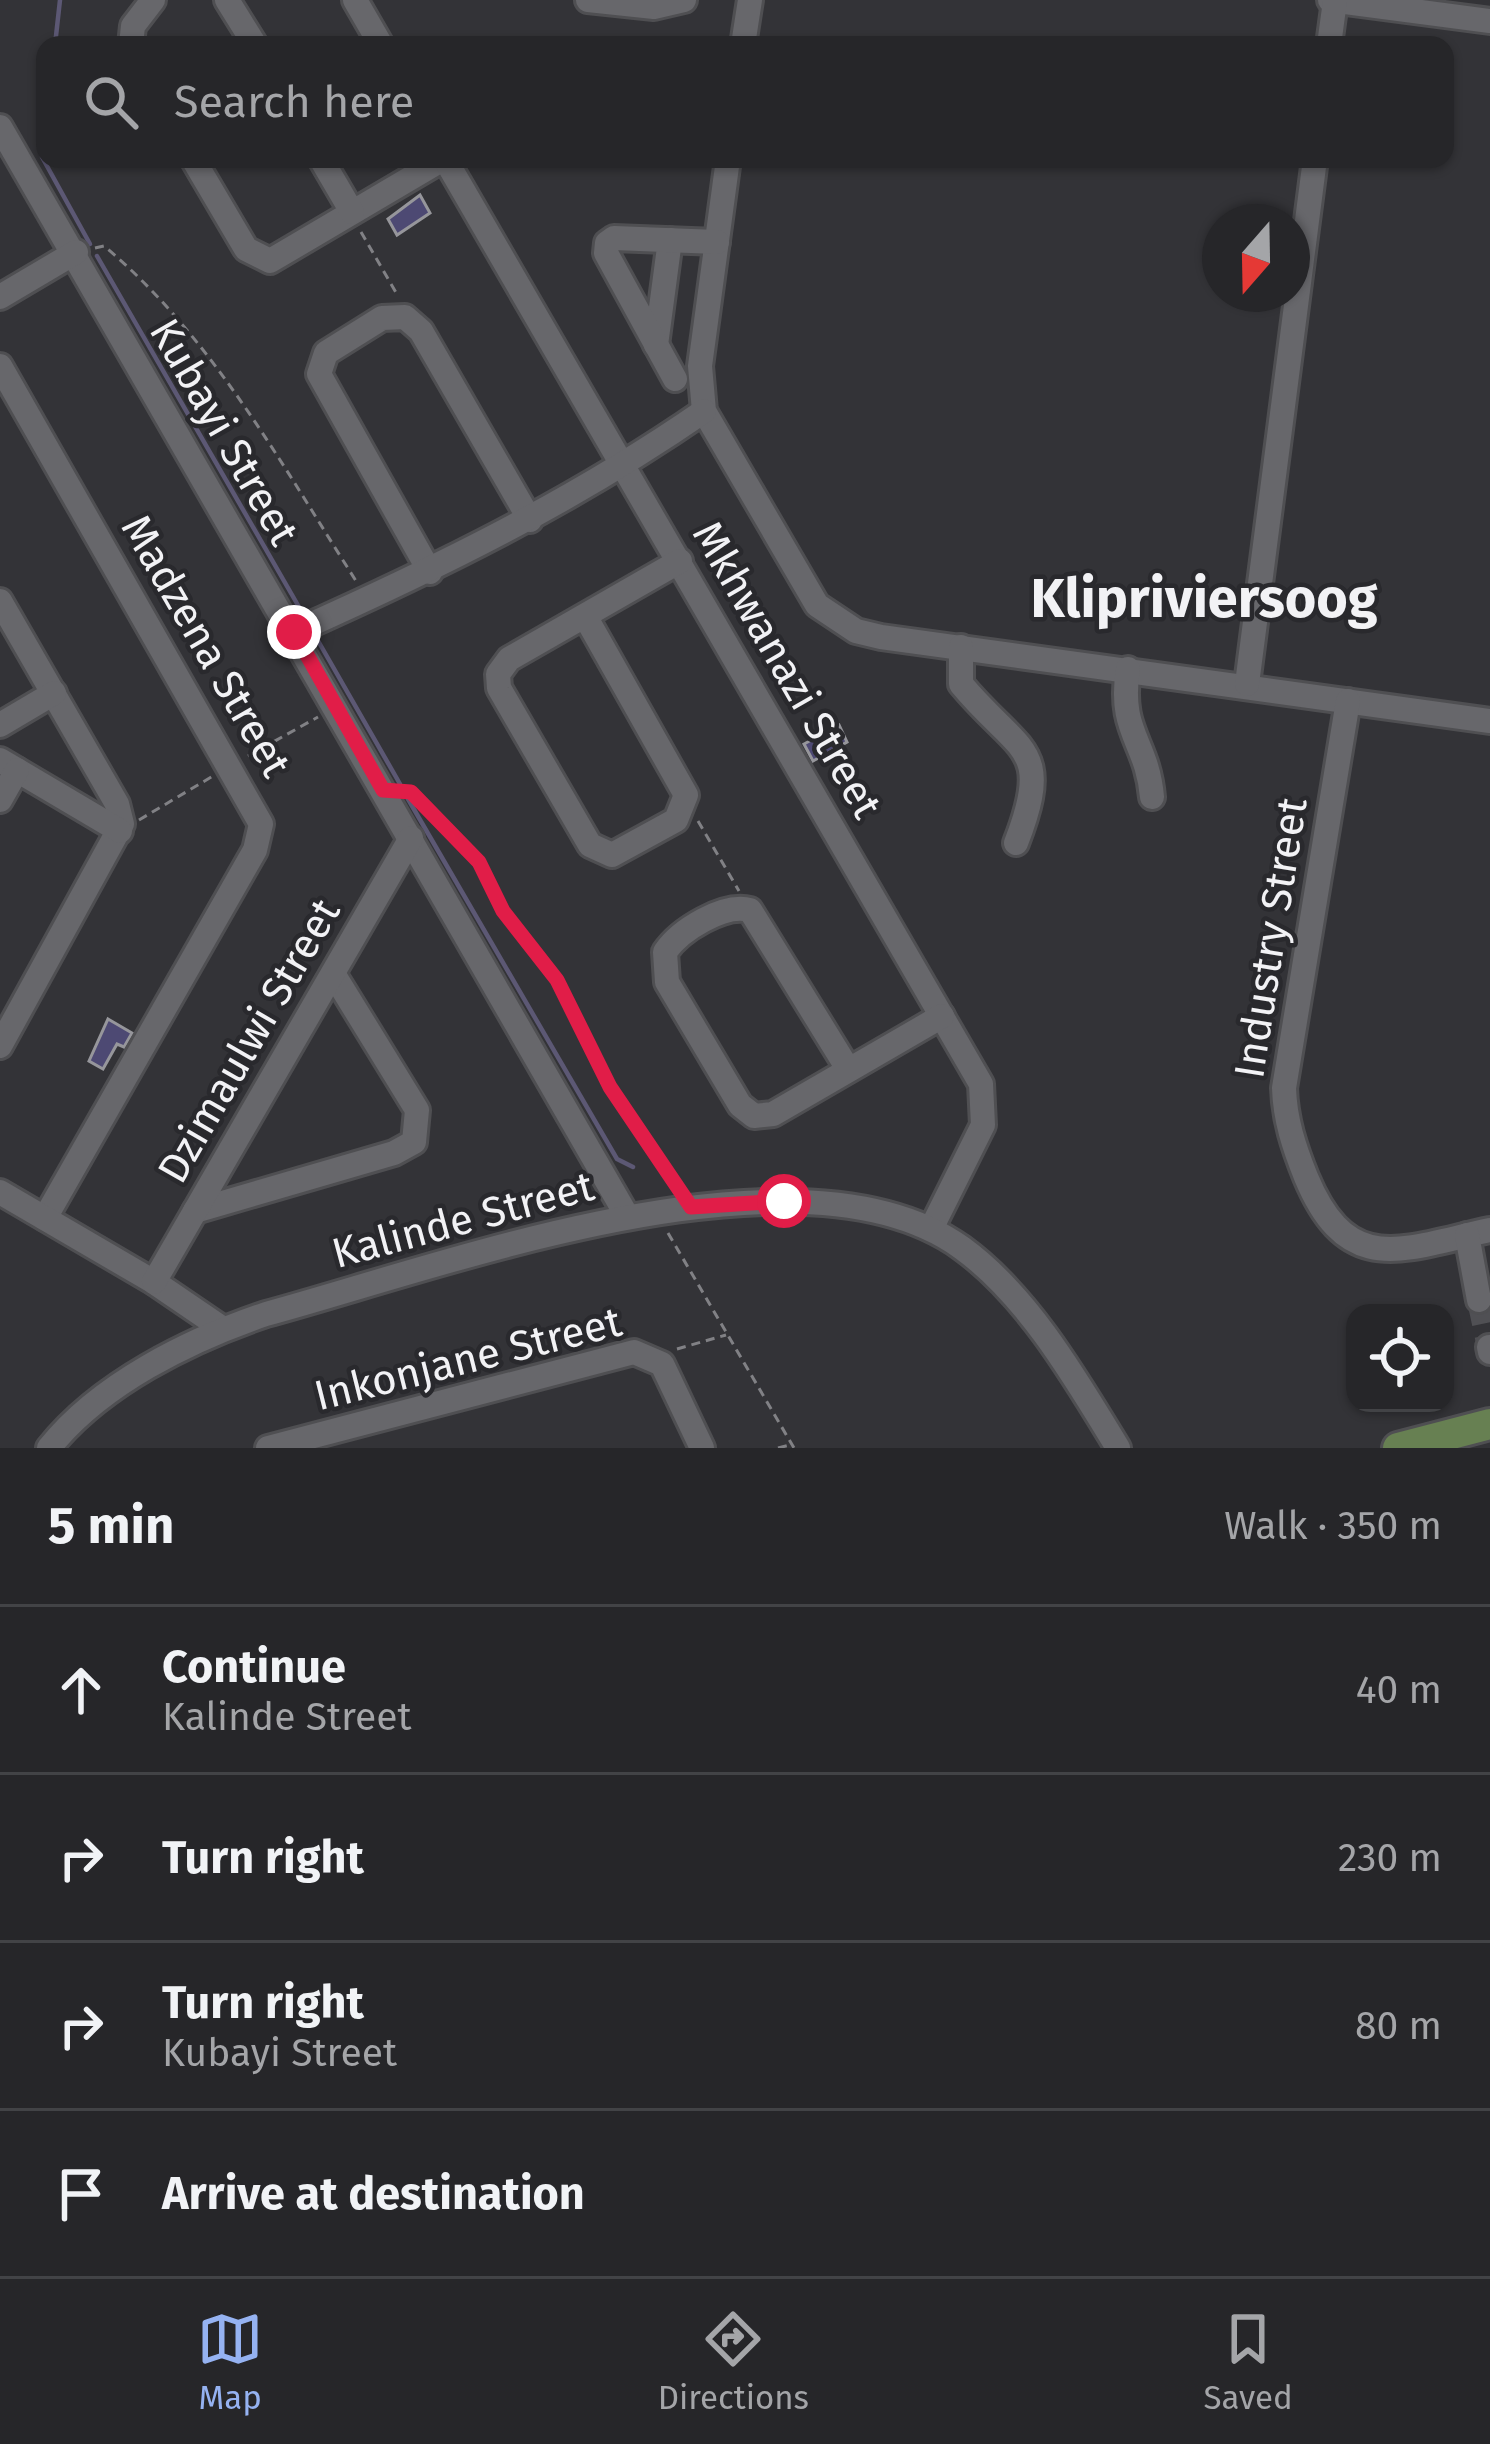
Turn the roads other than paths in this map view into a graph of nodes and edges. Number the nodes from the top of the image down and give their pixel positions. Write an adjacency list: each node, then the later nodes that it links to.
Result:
1 (153, 0): 9 (street)
2 (227, 0): 10 (street)
3 (355, 0): 11 (street)
4 (588, 0): 5 (street)
5 (684, 0)
6 (750, 0): 12 (street)
7 (1333, 0): 8 (street); 13 (street)
8 (1490, 21)
9 (132, 36)
10 (250, 36)
11 (376, 36)
12 (744, 36)
13 (1330, 36)
14 (0, 127): 24 (street, Kubayi Street)
15 (198, 168): 21 (street)
16 (327, 168): 21 (street)
17 (428, 168): 21 (street)
18 (449, 168): 30 (street, Mkhwanazi Street)
19 (727, 168): 23 (street)
20 (1314, 168): 39 (street)
21 (351, 213)
22 (670, 240): 23 (street); 26 (street); 26 (street)
23 (716, 242): 29 (street)
24 (76, 252): 25 (street); 36 (street, Kubayi Street)
25 (0, 297)
26 (656, 345): 28 (street)
27 (0, 366): 57 (street, Madzena Street)
28 (675, 379)
29 (704, 411): 30 (street); 37 (street)
30 (625, 466): 31 (street); 32 (street, Mkhwanazi Street)
31 (530, 520): 33 (street); 33 (street)
32 (680, 561): 35 (street); 51 (street, Mkhwanazi Street)
33 (430, 572): 36 (street)
34 (0, 601): 40 (street)
35 (585, 616): 35 (street)
36 (294, 632): 48 (street, Kubayi Street)
37 (961, 647): 38 (street); 49 (street)
38 (1128, 669): 39 (street); 45 (street)
39 (1246, 685): 41 (street)
40 (54, 693): 43 (street); 47 (street)
41 (1348, 701): 42 (street); 59 (street, Industry Street)
42 (1490, 721)
43 (0, 725)
44 (8, 765): 46 (street); 47 (street)
45 (1152, 796)
46 (0, 800)
47 (120, 831): 52 (street)
48 (411, 838): 50 (street, Dzimaulwi Street); 56 (street, Kubayi Street)
49 (1016, 844)
50 (334, 975): 55 (street, Dzimaulwi Street); 55 (street)
51 (942, 1016): 53 (street); 58 (street, Mkhwanazi Street)
52 (0, 1046)
53 (848, 1069): 53 (street)
54 (0, 1192): 57 (street)
55 (195, 1211): 60 (street, Dzimaulwi Street)
56 (627, 1216): 58 (street, Kalinde Street); 62 (street, Kalinde Street)
57 (45, 1218): 60 (street)
58 (931, 1229): 67 (street, Kalinde Street)
59 (1479, 1232): 61 (street)
60 (154, 1282): 62 (street)
61 (1479, 1300)
62 (223, 1329): 64 (street, Kalinde Street)
63 (1490, 1424): 68 (main road)
64 (49, 1448)
65 (268, 1448): 66 (street, Inkonjane Street)
66 (702, 1448)
67 (1118, 1448)
68 (1398, 1448)

